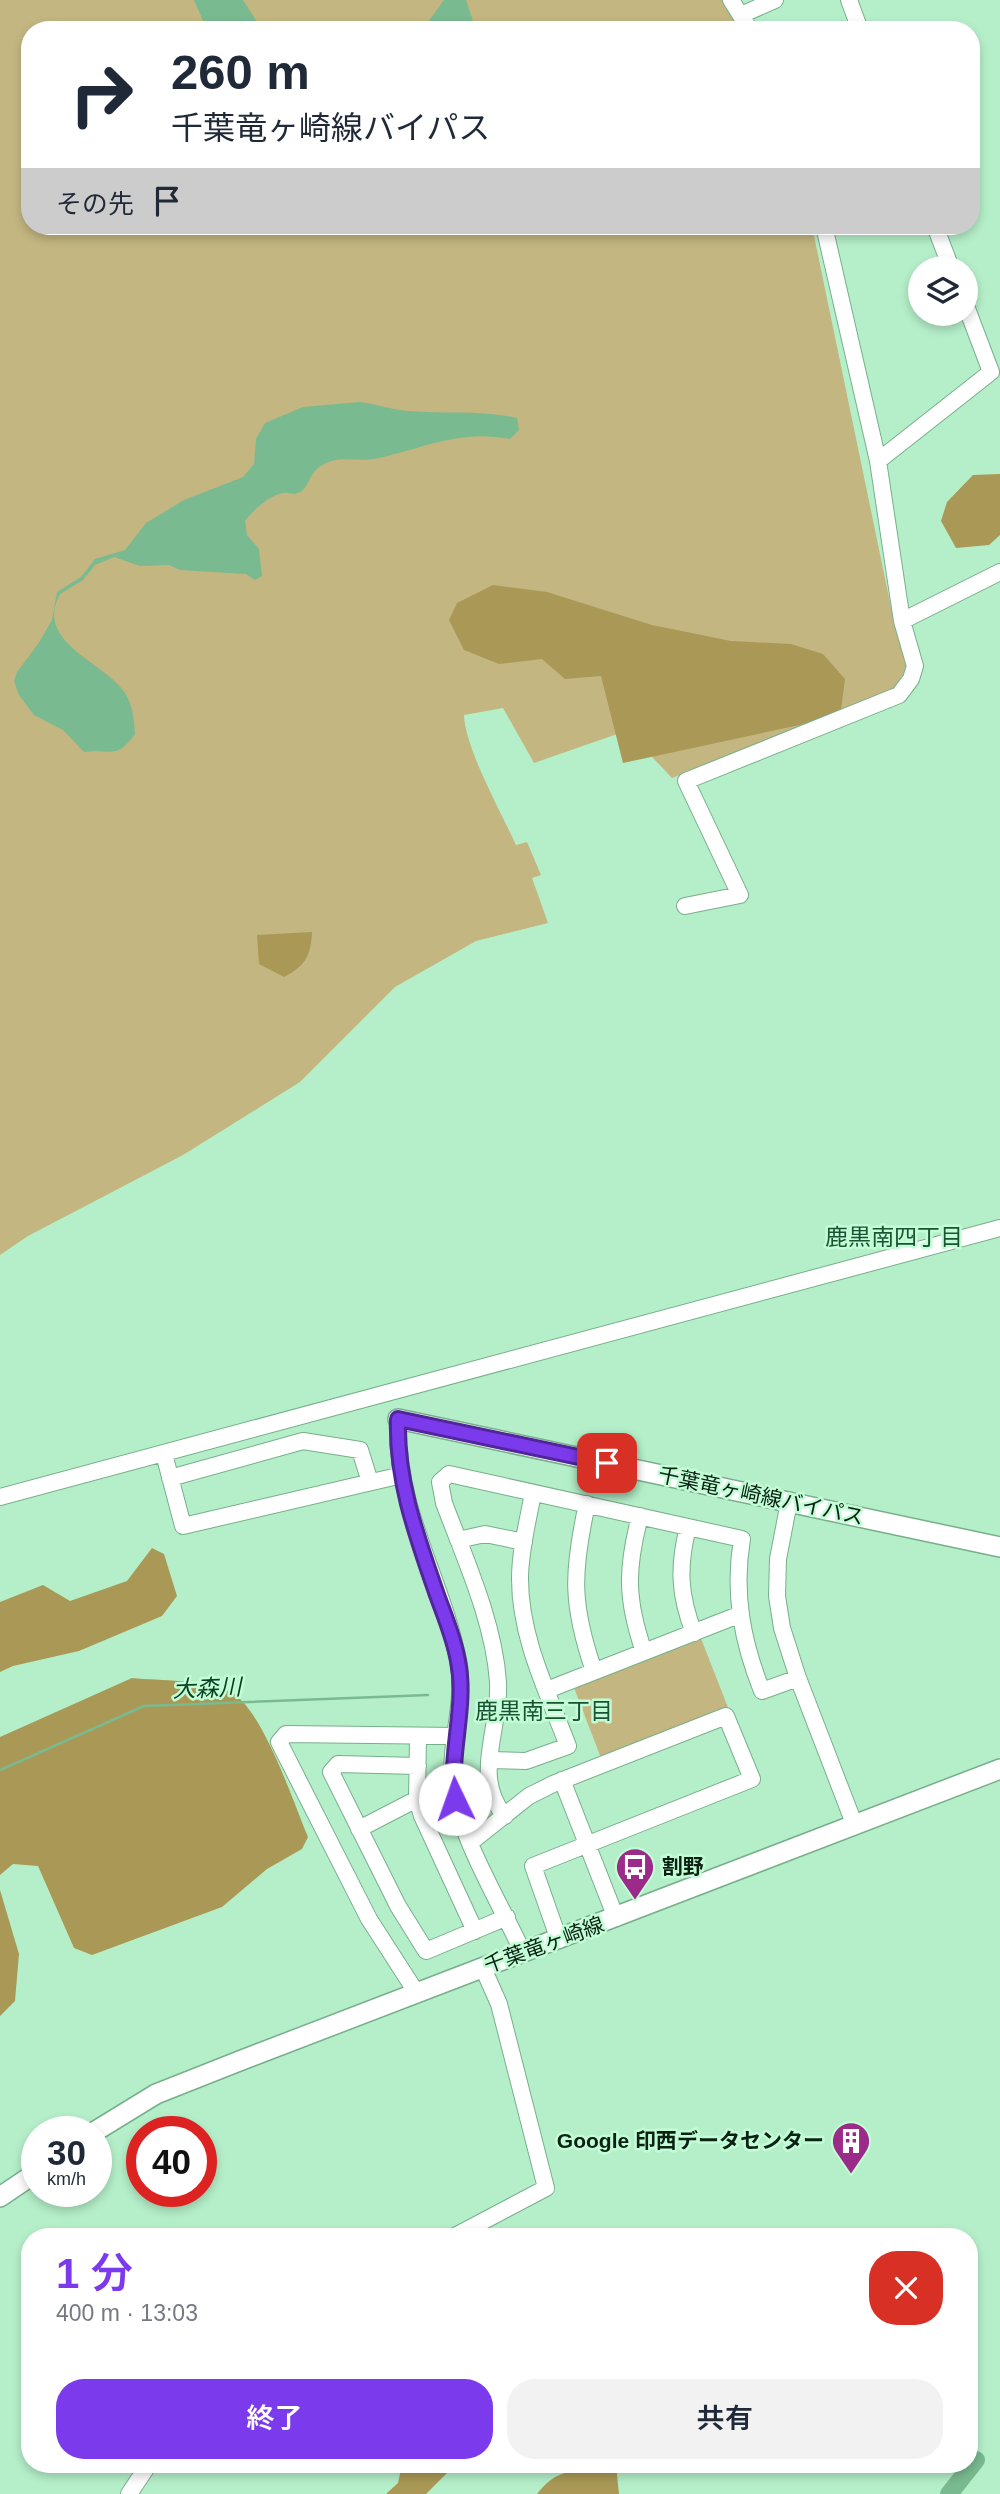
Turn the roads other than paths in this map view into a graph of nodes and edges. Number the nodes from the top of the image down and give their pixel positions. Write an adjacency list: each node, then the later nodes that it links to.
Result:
1 (731, 0): 4 (street)
2 (775, 0): 4 (street)
3 (849, 0): 6 (street)
4 (741, 15): 5 (street)
5 (745, 21)
6 (857, 21)
7 (826, 235): 11 (street)
8 (938, 235): 9 (street)
9 (946, 256)
10 (974, 326): 11 (street)
11 (878, 461): 13 (street)
12 (1000, 572): 13 (street)
13 (902, 621): 14 (street)
14 (685, 906)
15 (1000, 1228): 17 (street)
16 (398, 1419): 18 (street); 23 (main road, 千葉竜ヶ崎線バイパス)
17 (164, 1454): 19 (street); 22 (street)
18 (402, 1475): 20 (street); 36 (street)
19 (170, 1478): 20 (street); 20 (street)
20 (370, 1482)
21 (533, 1493): 24 (street); 27 (street); 28 (street)
22 (0, 1497)
23 (789, 1502): 29 (main road, 千葉竜ヶ崎線バイパス); 34 (street)
24 (586, 1504): 25 (street); 33 (street)
25 (640, 1516): 26 (street); 32 (street)
26 (688, 1527): 30 (street); 31 (street)
27 (458, 1540): 28 (street); 38 (street)
28 (524, 1542): 35 (street)
29 (1000, 1547)
30 (741, 1614): 31 (street); 34 (street)
31 (694, 1633): 32 (street)
32 (644, 1652): 33 (street)
33 (594, 1671): 35 (street)
34 (798, 1678): 44 (street)
35 (547, 1690): 38 (street)
36 (457, 1736): 37 (street); 46 (street)
37 (418, 1737): 39 (street); 54 (street)
38 (489, 1760): 43 (street)
39 (418, 1766): 42 (street); 45 (street)
40 (1000, 1769): 44 (main road, 千葉竜ヶ崎線)
41 (562, 1780): 43 (street); 47 (street); 47 (street)
42 (417, 1799): 45 (street); 50 (street)
43 (505, 1816): 46 (street)
44 (855, 1826): 49 (main road, 千葉竜ヶ崎線)
45 (359, 1829): 50 (street)
46 (471, 1842): 48 (street)
47 (587, 1844): 49 (street); 51 (street)
48 (507, 1917): 50 (street); 52 (street)
49 (616, 1918): 51 (main road, 千葉竜ヶ崎線)
50 (475, 1931)
51 (559, 1940): 52 (main road, 千葉竜ヶ崎線)
52 (523, 1953): 53 (main road, 千葉竜ヶ崎線)
53 (483, 1968): 54 (main road, 千葉竜ヶ崎線); 58 (street)
54 (416, 1992): 55 (main road, 千葉竜ヶ崎線)
55 (112, 2121)
56 (21, 2183): 57 (main road)
57 (0, 2197)
58 (469, 2228)
59 (143, 2473): 60 (street)
60 (129, 2494)

